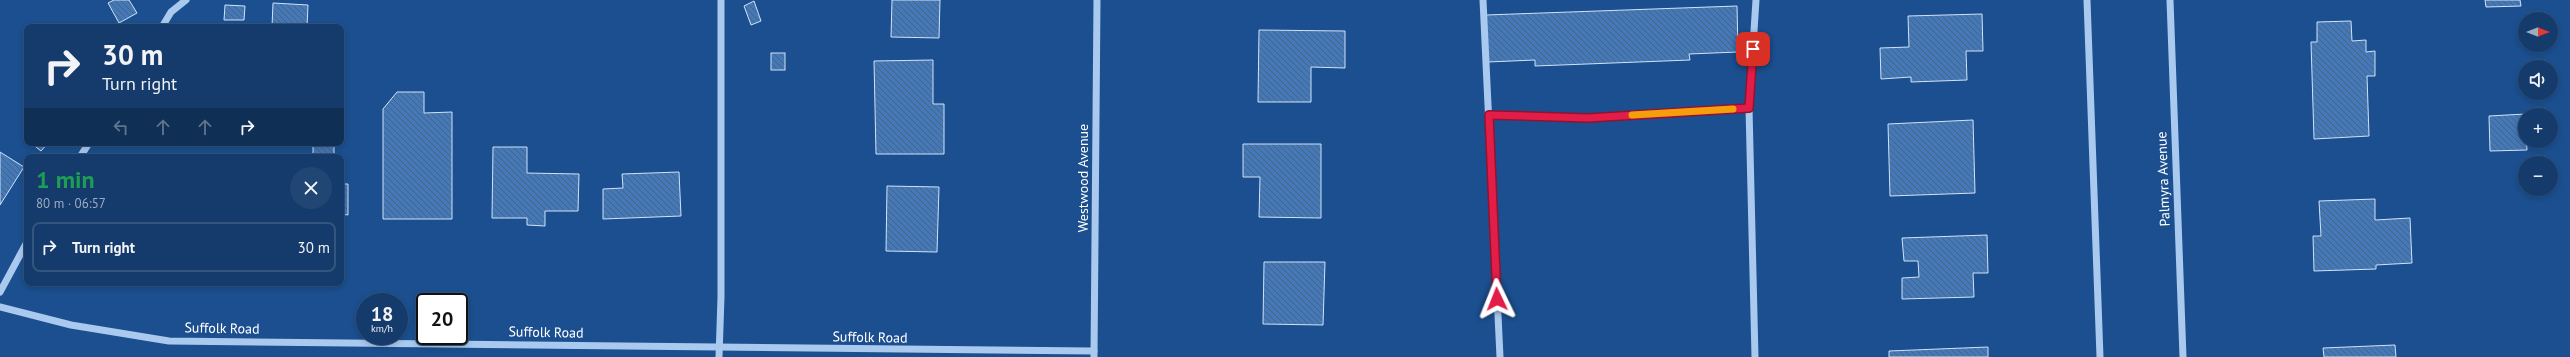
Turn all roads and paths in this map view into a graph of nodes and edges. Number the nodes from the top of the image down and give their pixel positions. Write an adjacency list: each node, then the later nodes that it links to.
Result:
1 (186, 0): 8 (street)
2 (721, 0): 14 (street)
3 (1097, 0): 15 (street, Westwood Avenue)
4 (1483, 0): 10 (street)
5 (1756, 0): 9 (street)
6 (2087, 0): 19 (street)
7 (2170, 0): 20 (street, Palmyra Avenue)
8 (164, 24)
9 (1749, 108): 10 (street); 18 (street)
10 (1489, 115): 17 (street)
11 (24, 248): 12 (street)
12 (0, 292)
13 (0, 307): 14 (street, Suffolk Road)
14 (719, 348): 15 (street, Suffolk Road); 16 (street)
15 (1094, 354)
16 (719, 357)
17 (1500, 357)
18 (1756, 357)
19 (2100, 357)
20 (2183, 357)

